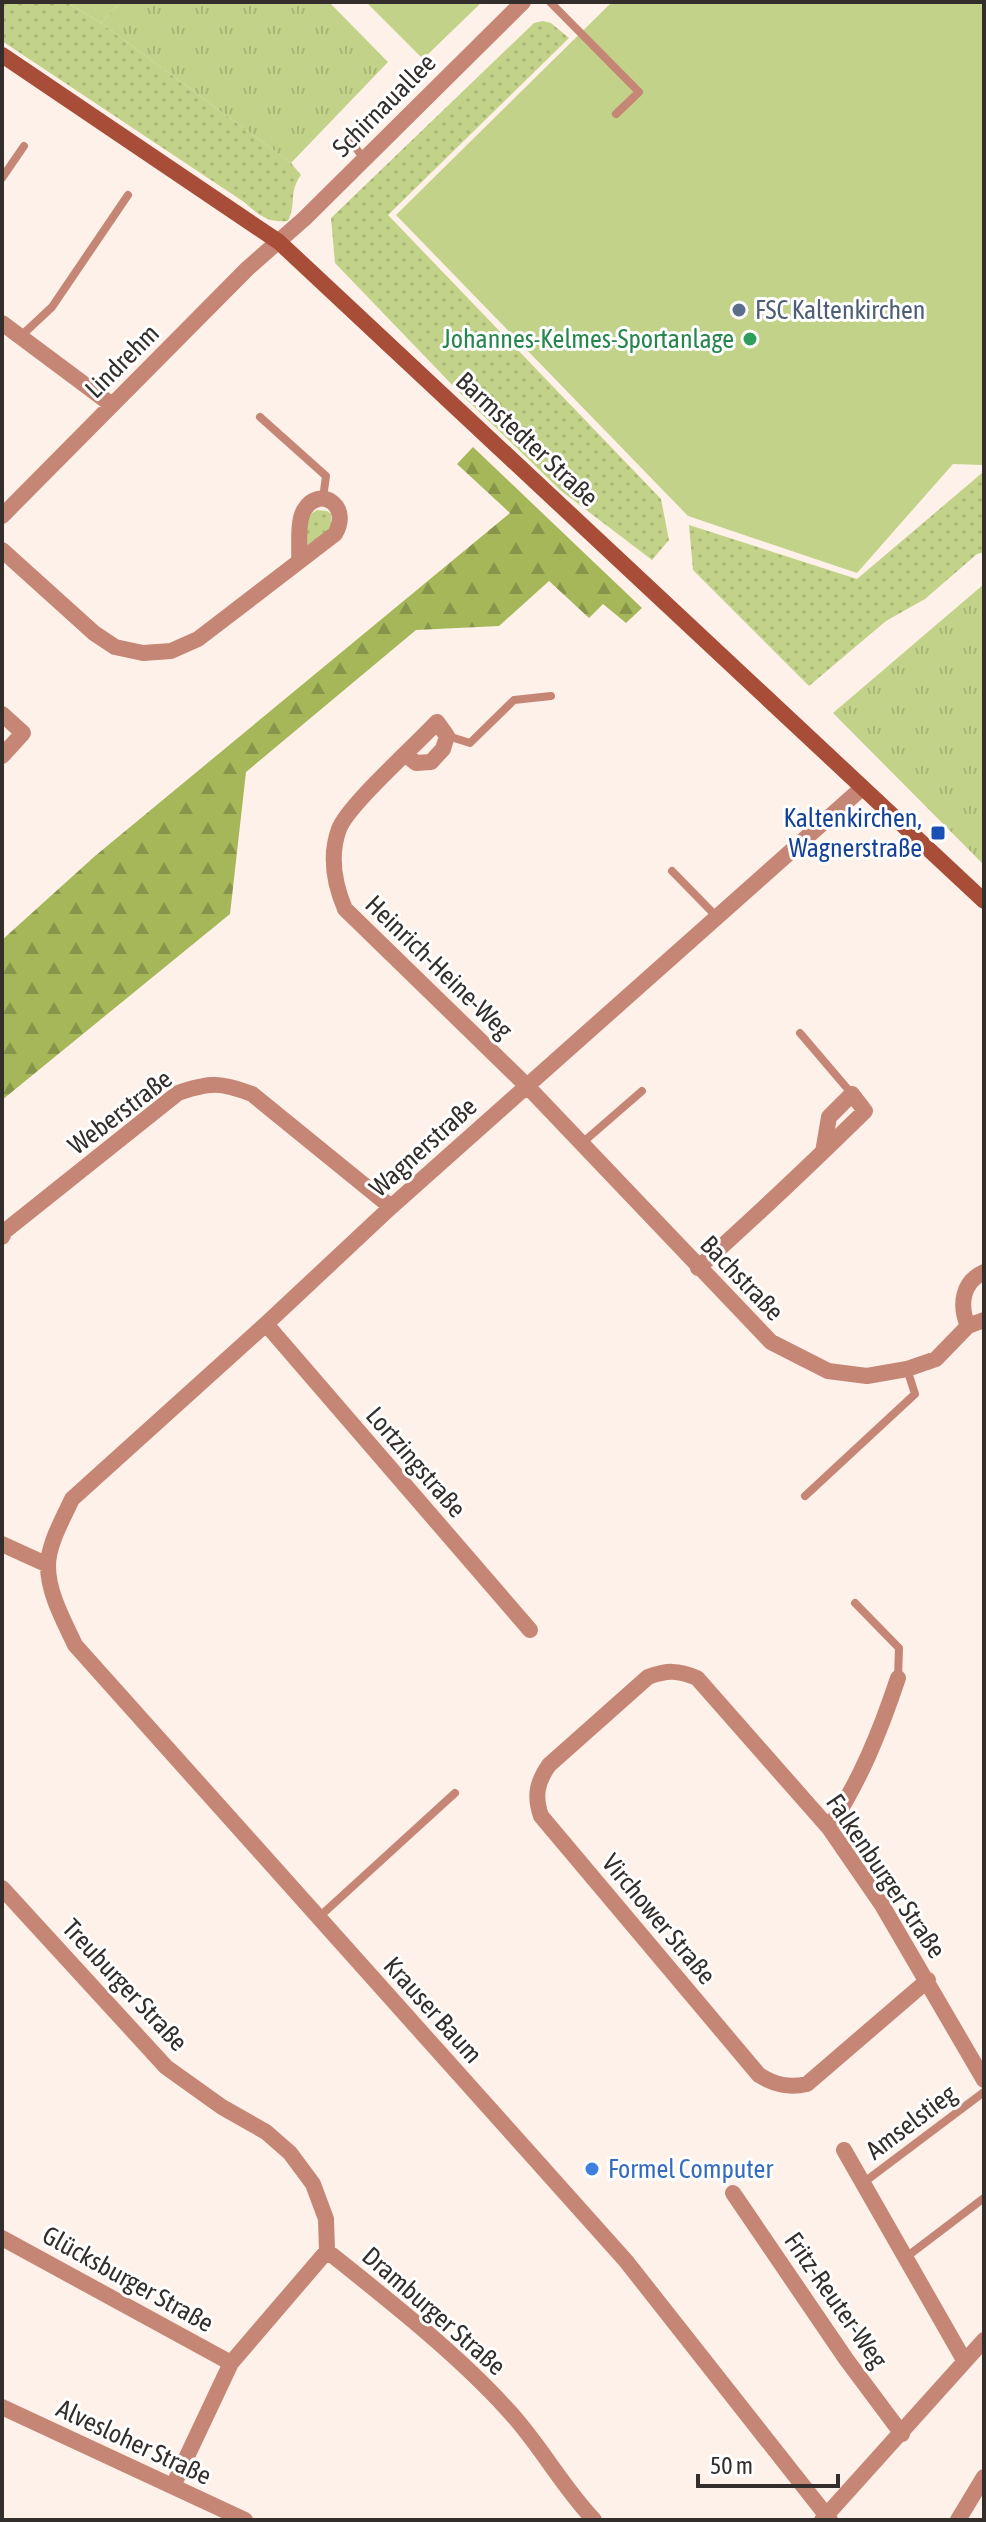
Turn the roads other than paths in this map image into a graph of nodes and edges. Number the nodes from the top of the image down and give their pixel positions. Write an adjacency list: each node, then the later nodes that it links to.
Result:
1 (523, 2): 7 (street, Schirnauallee)
2 (550, 2): 4 (lane)
3 (2, 55): 10 (main road, Barmstedter Straße)
4 (616, 114)
5 (350, 140): 7 (lane)
6 (24, 146): 8 (lane)
7 (364, 159): 10 (street, Schirnauallee)
8 (2, 178)
9 (128, 195): 12 (lane)
10 (279, 242): 13 (street, Lindrehm); 23 (main road, Barmstedter Straße)
11 (2, 323): 12 (street)
12 (21, 336): 13 (street)
13 (112, 405): 16 (street, Lindrehm)
14 (260, 417): 15 (lane)
15 (323, 498): 18 (street); 18 (street)
16 (2, 516)
17 (2, 550): 18 (street)
18 (299, 561)
19 (551, 696): 21 (lane)
20 (2, 714): 22 (street)
21 (447, 736): 28 (street, Heinrich-Heine-Weg)
22 (2, 756)
23 (862, 788): 25 (main road, Barmstedter Straße); 26 (street, Wagnerstraße)
24 (672, 871): 26 (lane)
25 (984, 901)
26 (717, 917): 28 (street, Wagnerstraße)
27 (800, 1033): 30 (lane)
28 (527, 1086): 31 (street, Bachstraße); 32 (street, Wagnerstraße)
29 (642, 1091): 31 (lane)
30 (852, 1094): 34 (street)
31 (581, 1144): 34 (street, Bachstraße)
32 (391, 1207): 33 (street, Weberstraße); 37 (street, Wagnerstraße)
33 (2, 1237)
34 (698, 1268): 38 (street, Bachstraße)
35 (984, 1272): 36 (street, Bachstraße)
36 (976, 1323): 38 (street, Bachstraße)
37 (266, 1324): 41 (street, Wagnerstraße); 43 (street, Lortzingstraße)
38 (907, 1369): 39 (lane)
39 (805, 1496)
40 (2, 1544): 41 (street)
41 (48, 1565): 49 (street, Krauser Baum)
42 (855, 1603): 45 (lane)
43 (530, 1630)
44 (697, 1678): 47 (street, Falkenburger Straße); 50 (street, Virchower Straße)
45 (898, 1678): 47 (street)
46 (455, 1793): 49 (lane)
47 (829, 1828): 50 (street, Falkenburger Straße)
48 (2, 1888): 58 (street, Treuburger Straße)
49 (318, 1919): 67 (street, Krauser Baum)
50 (928, 1980): 51 (street, Falkenburger Straße)
51 (984, 2080)
52 (984, 2092): 54 (lane, Amselstieg)
53 (844, 2150): 54 (street)
54 (862, 2184): 59 (street)
55 (733, 2193): 64 (street, Fritz-Reuter-Weg)
56 (984, 2198): 59 (lane)
57 (2, 2238): 62 (street, Glücksburger Straße)
58 (327, 2251): 62 (street, Dramburger Straße); 69 (street, Dramburger Straße)
59 (904, 2259): 61 (street)
60 (984, 2340): 61 (street)
61 (964, 2360): 64 (street)
62 (231, 2363): 66 (street, Dramburger Straße)
63 (2, 2407): 66 (street, Alvesloher Straße)
64 (902, 2434): 67 (street)
65 (984, 2477): 70 (street)
66 (173, 2486): 68 (street, Alvesloher Straße)
67 (826, 2519)
68 (245, 2520)
69 (594, 2520)
70 (958, 2520)

